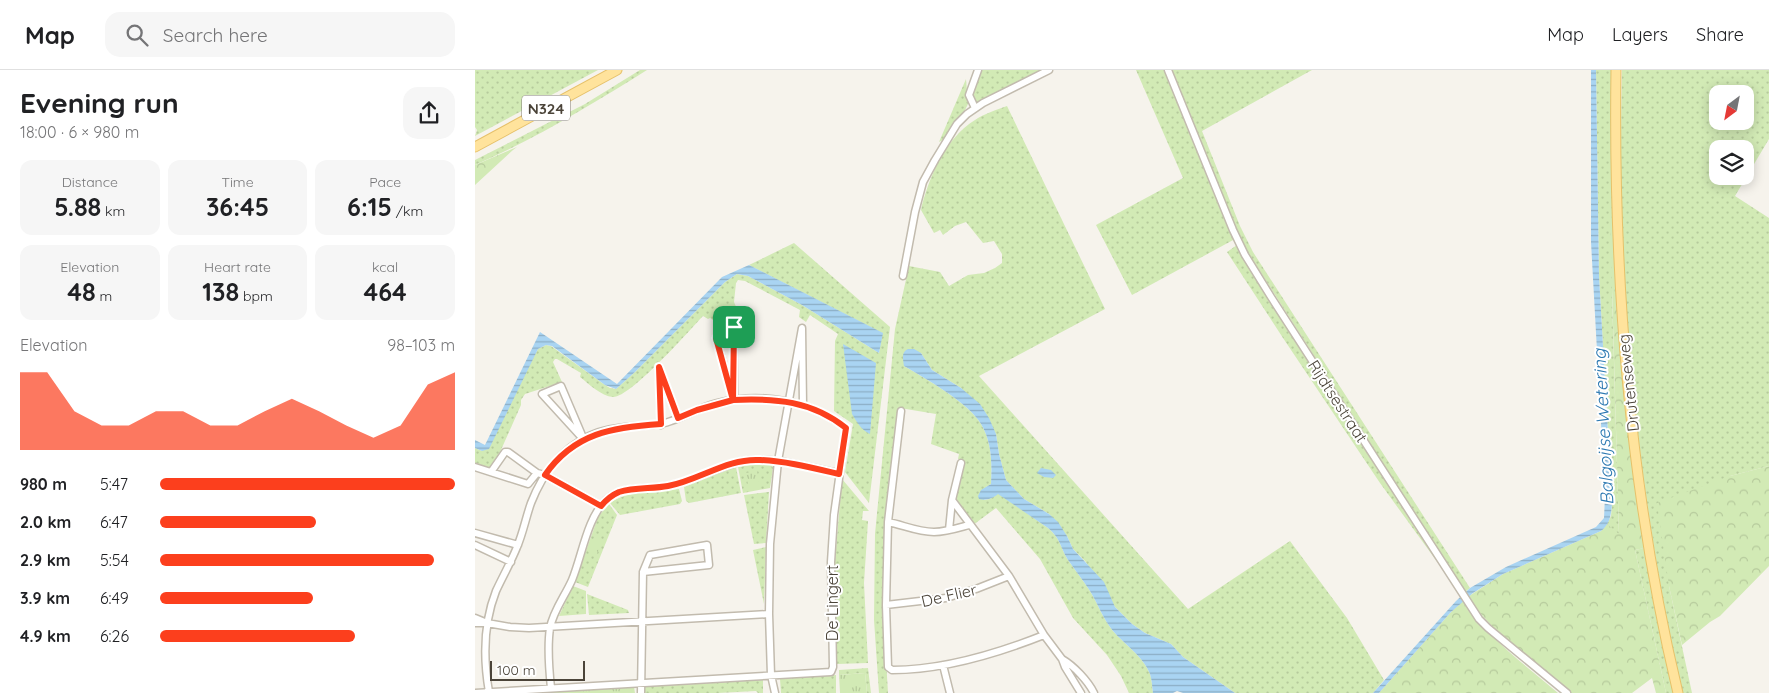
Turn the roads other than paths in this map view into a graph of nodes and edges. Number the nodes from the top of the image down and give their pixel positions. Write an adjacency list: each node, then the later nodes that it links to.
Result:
1 (617, 70): 7 (main road, N324)
2 (978, 70): 6 (street)
3 (1049, 70): 6 (street)
4 (1167, 70): 54 (street, Rijdtsestraat)
5 (1616, 70): 55 (main road, Drutenseweg)
6 (975, 108): 8 (street)
7 (475, 147)
8 (903, 276)
9 (733, 400): 9 (street); 10 (street, De Lingert); 13 (street, De Lingert)
10 (789, 401): 11 (street, De Lingert); 11 (street); 16 (street)
11 (803, 405): 21 (street, De Lingert)
12 (901, 411): 25 (street)
13 (678, 418): 14 (street, De Lingert); 14 (street)
14 (661, 424): 15 (street, De Lingert)
15 (584, 440): 15 (street); 22 (street, De Lingert)
16 (778, 462): 21 (street); 24 (street); 35 (street)
17 (961, 463): 23 (street)
18 (475, 467): 19 (street)
19 (491, 472): 20 (street); 20 (street)
20 (537, 472): 22 (street)
21 (839, 474): 44 (street, De Lingert)
22 (545, 475): 24 (street); 30 (street, De Lingert)
23 (952, 500): 26 (street); 27 (street)
24 (601, 506): 40 (street)
25 (887, 522): 27 (street); 34 (street)
26 (969, 525): 27 (street); 33 (street)
27 (949, 530)
28 (475, 533): 30 (street)
29 (475, 545): 31 (street)
30 (518, 545): 31 (street, De Lingert)
31 (511, 562): 39 (street, De Lingert)
32 (643, 572): 32 (street); 37 (street)
33 (1009, 576): 34 (street, De Flier); 41 (street)
34 (886, 605): 43 (street)
35 (769, 614): 37 (street); 44 (street)
36 (475, 618): 39 (street)
37 (642, 621): 40 (street); 45 (street)
38 (475, 623): 39 (street)
39 (487, 623): 40 (street); 48 (street, De Lingert)
40 (550, 627): 46 (street)
41 (1044, 634): 42 (street); 43 (street)
42 (1062, 659): 49 (street); 53 (street)
43 (943, 665): 52 (street)
44 (771, 676): 45 (street, De Lingert); 51 (street)
45 (641, 683): 46 (street, De Lingert); 50 (street)
46 (551, 688): 48 (street, De Lingert)
47 (475, 692): 48 (street, De Lingert)
48 (489, 692)
49 (1079, 692)
50 (641, 693)
51 (775, 693)
52 (950, 693)
53 (1094, 693)
54 (1567, 693)
55 (1678, 693)

